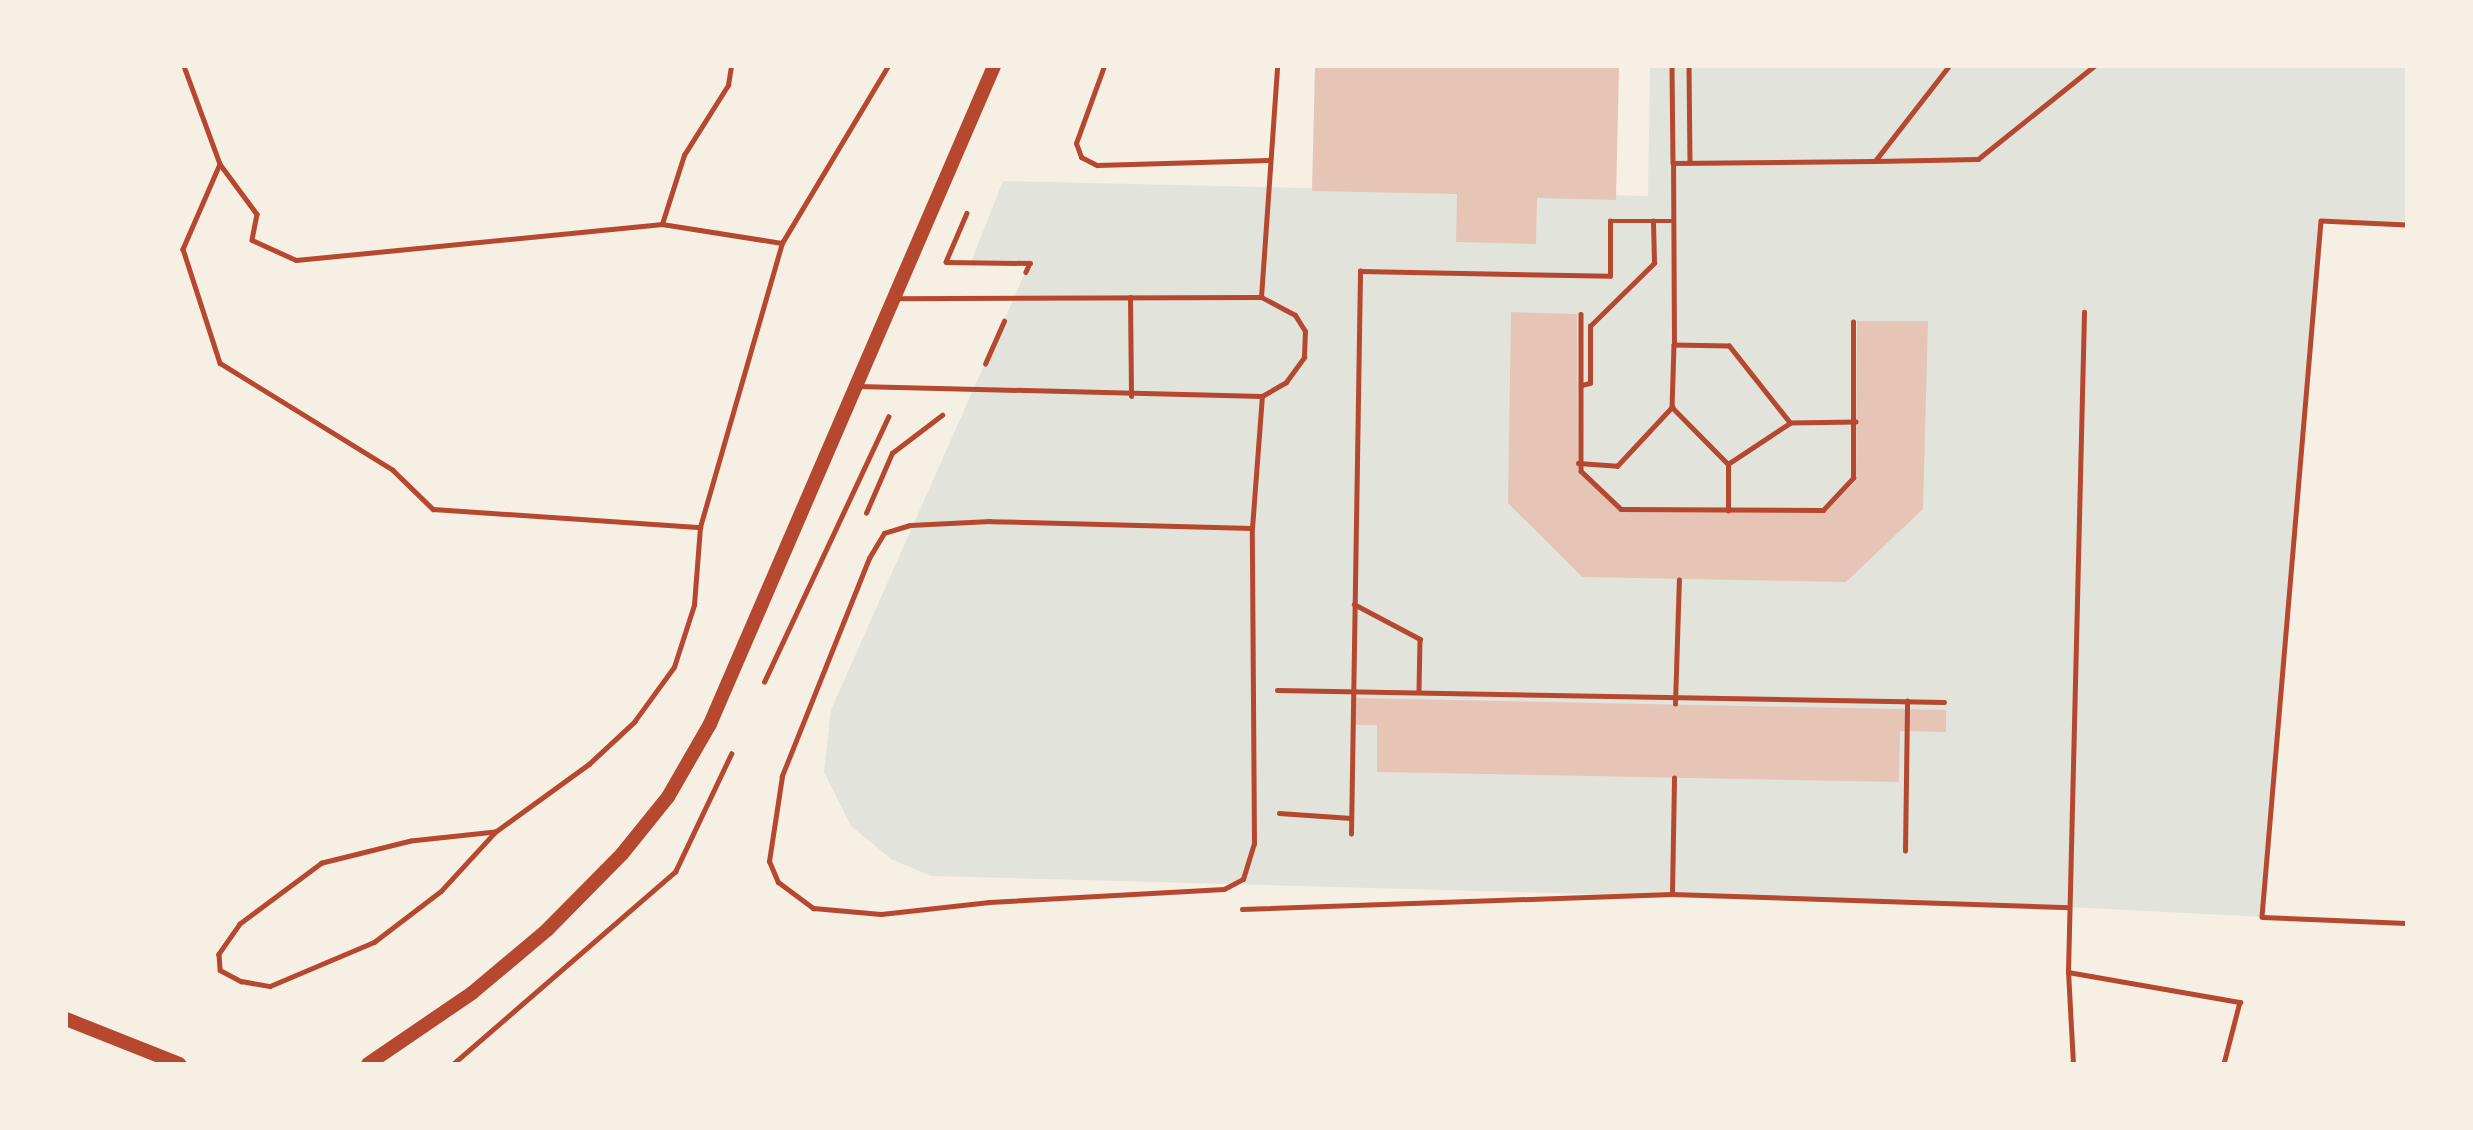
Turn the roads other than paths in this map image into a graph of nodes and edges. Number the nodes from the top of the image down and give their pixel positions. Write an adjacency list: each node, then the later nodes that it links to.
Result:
1 (994, 66): 7 (main road)
2 (1104, 66): 4 (lane)
3 (1277, 66): 4 (lane)
4 (1269, 160): 6 (lane)
5 (1130, 297): 6 (lane); 7 (lane); 9 (lane)
6 (1261, 297): 10 (lane)
7 (895, 298): 8 (main road)
8 (857, 386): 9 (lane); 14 (main road)
9 (1130, 396): 10 (lane)
10 (1262, 396): 11 (lane)
11 (1252, 528): 11 (lane)
12 (66, 1019): 13 (main road)
13 (179, 1063)
14 (368, 1063)

